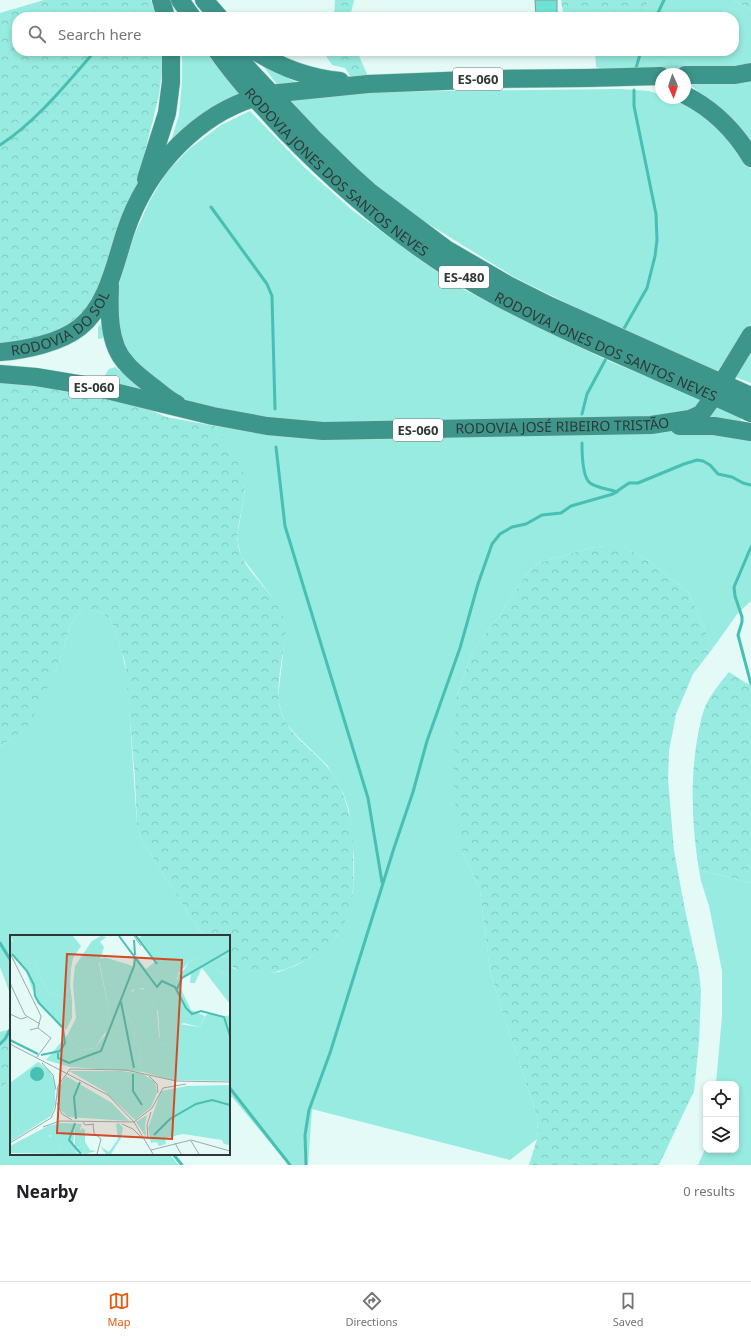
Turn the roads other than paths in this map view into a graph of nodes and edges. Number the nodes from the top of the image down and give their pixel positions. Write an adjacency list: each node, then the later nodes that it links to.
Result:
1 (161, 0): 5 (main road)
2 (180, 0): 6 (main road)
3 (200, 0): 7 (main road)
4 (204, 0): 8 (main road)
5 (165, 12)
6 (188, 12)
7 (206, 12)
8 (215, 12)
9 (172, 56): 23 (main road)
10 (220, 56): 20 (main road, RODOVIA JONES DOS SANTOS NEVES / ES-480)
11 (239, 56): 19 (main road, RODOVIA JONES DOS SANTOS NEVES / ES-480)
12 (265, 56): 17 (main road)
13 (751, 72): 15 (main road)
14 (655, 76): 16 (main road, ES-060)
15 (691, 76)
16 (587, 78): 17 (main road, ES-060); 18 (main road)
17 (368, 84): 19 (main road, ES-060)
18 (655, 85)
19 (273, 94): 20 (main road, ES-060); 28 (main road, RODOVIA JONES DOS SANTOS NEVES / ES-480)
20 (253, 98): 23 (main road, ES-060); 28 (main road, RODOVIA JONES DOS SANTOS NEVES / ES-480)
21 (691, 99): 22 (main road)
22 (751, 158)
23 (142, 191): 24 (main road, ES-060)
24 (110, 281): 26 (main road, RODOVIA DO SOL / ES-060); 30 (main road)
25 (751, 335): 28 (main road, RODOVIA JOSÉ RIBEIRO TRISTÃO / ES-060)
26 (0, 352)
27 (0, 374): 30 (main road, RODOVIA DO SOL / ES-060)
28 (718, 389): 29 (main road, RODOVIA JONES DOS SANTOS NEVES / ES-480); 31 (main road, RODOVIA JONES DOS SANTOS NEVES / ES-480); 32 (main road, RODOVIA JOSÉ RIBEIRO TRISTÃO / ES-060)
29 (751, 396)
30 (187, 410): 32 (main road, RODOVIA JOSÉ RIBEIRO TRISTÃO / ES-060)
31 (751, 413)
32 (650, 425): 33 (main road)
33 (751, 432)

